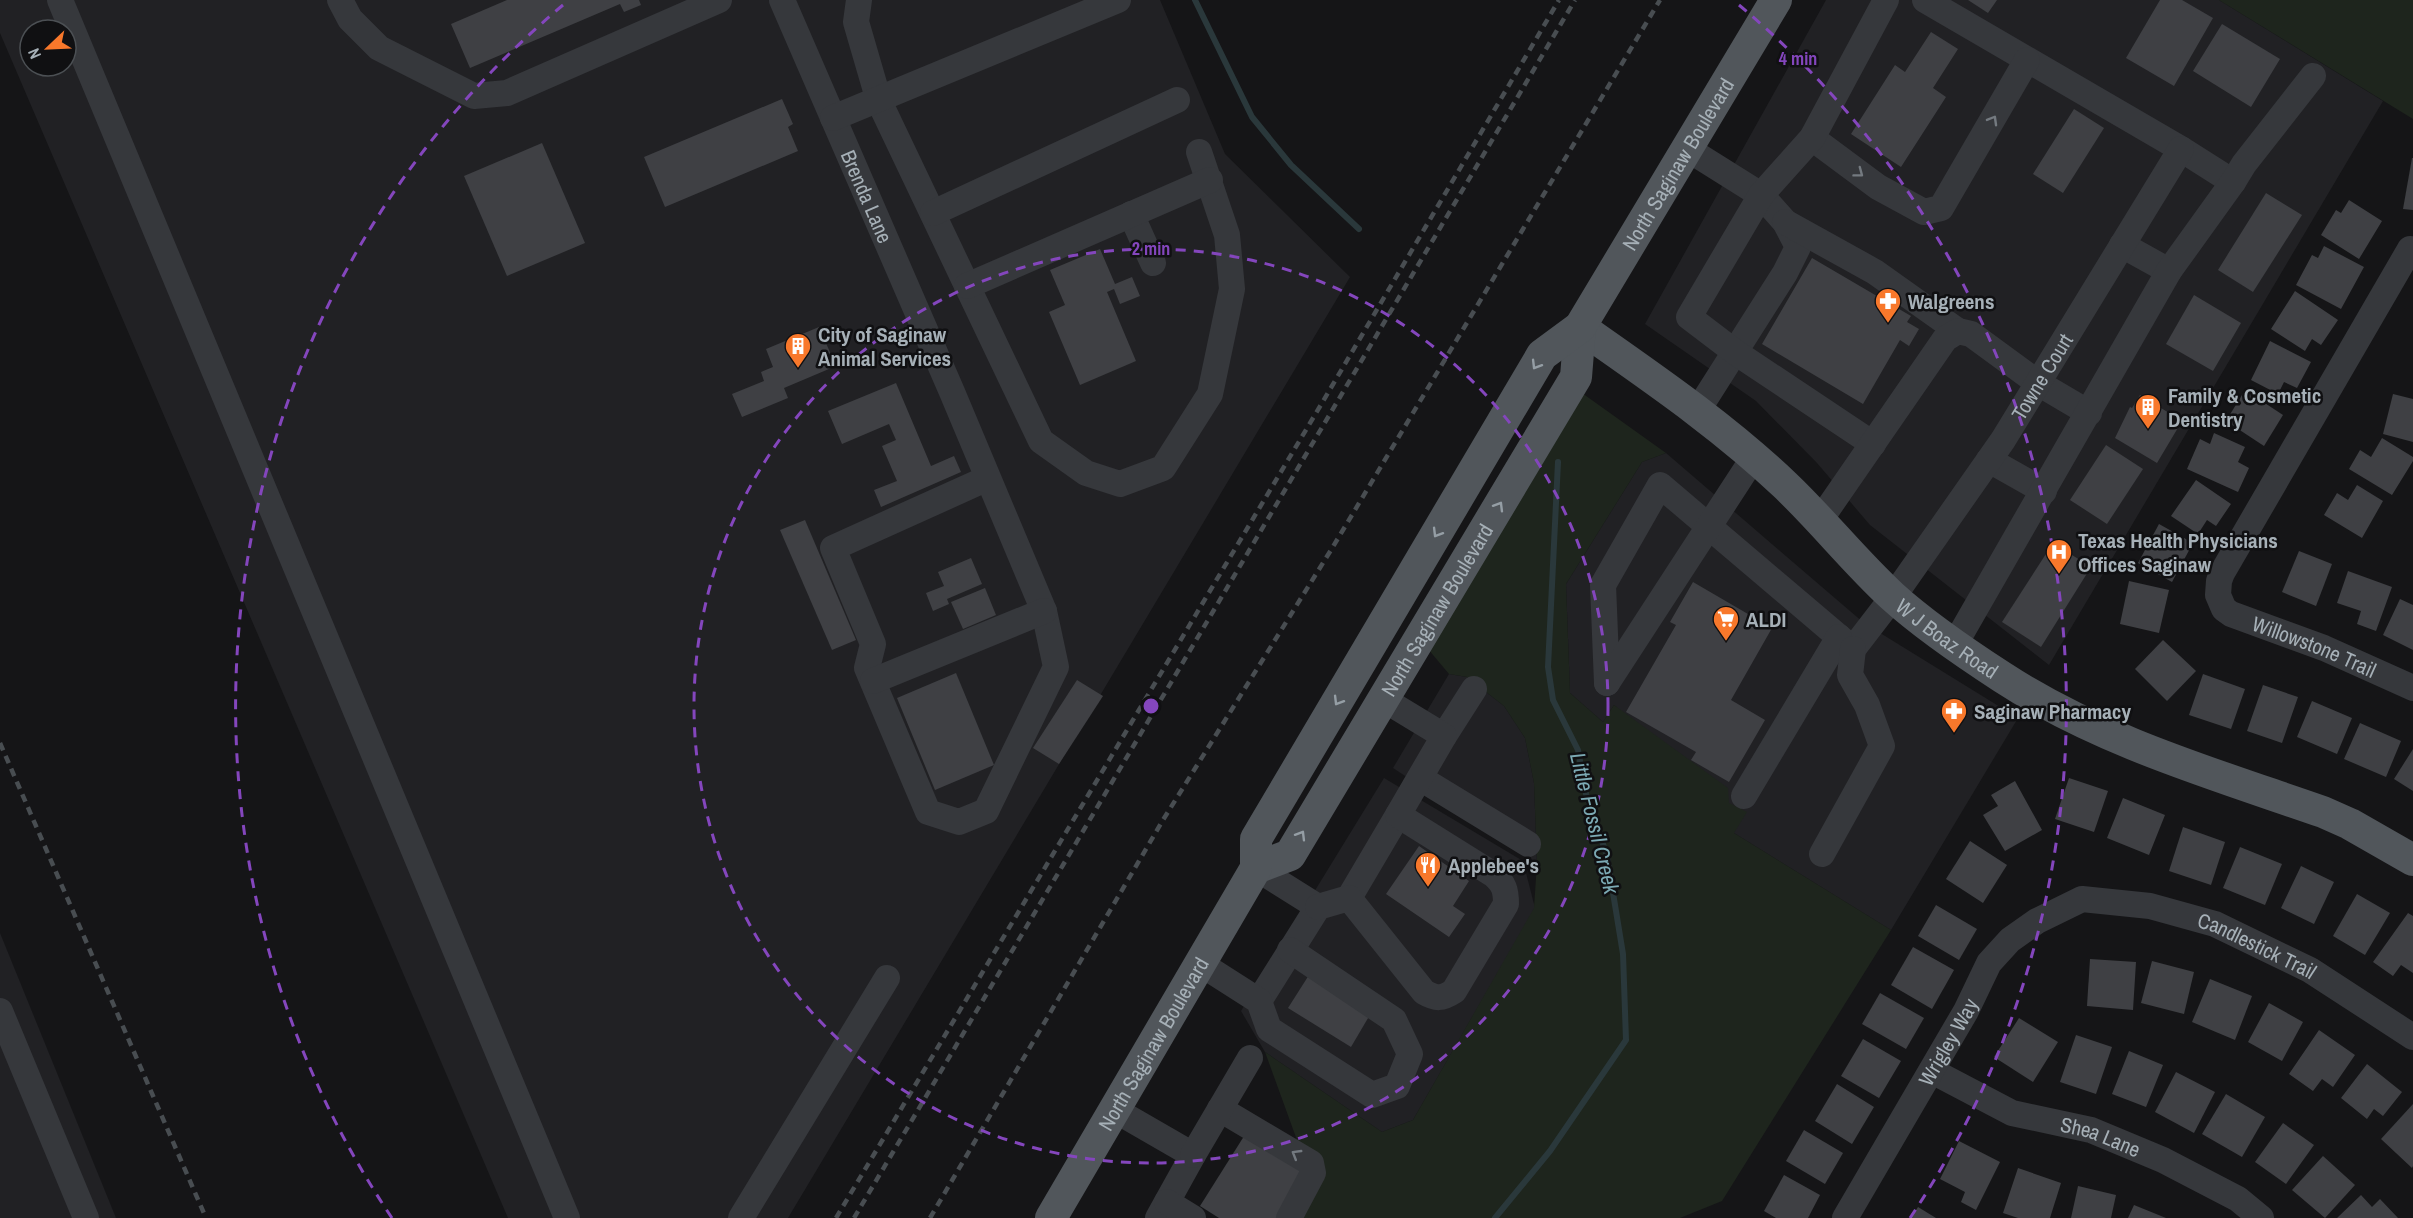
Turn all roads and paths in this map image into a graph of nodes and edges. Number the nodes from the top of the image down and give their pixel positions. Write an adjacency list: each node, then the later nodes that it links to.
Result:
1 (60, 0): 75 (street)
2 (340, 0): 3 (street)
3 (719, 0)
4 (782, 0): 14 (street, Brenda Lane)
5 (859, 0): 13 (street)
6 (1118, 0): 13 (street)
7 (1776, 0): 16 (main road, North Saginaw Boulevard)
8 (1886, 0): 15 (street)
9 (1925, 0): 10 (street)
10 (2027, 60): 15 (street, one-way to 10); 17 (street)
11 (2313, 76): 20 (street)
12 (1177, 100): 22 (street)
13 (879, 101): 14 (street); 22 (street)
14 (833, 118): 39 (street, Brenda Lane)
15 (1812, 138): 21 (street)
16 (1686, 148): 21 (street); 30 (main road, North Saginaw Boulevard)
17 (2181, 149): 20 (street); 25 (street, Towne Court)
18 (1199, 152): 19 (street)
19 (1210, 180): 23 (street); 29 (street)
20 (2233, 182): 28 (street)
21 (1761, 195): 24 (street); 32 (street)
22 (933, 213): 29 (street)
23 (1131, 214): 27 (street); 29 (street)
24 (1785, 222): 31 (street); 32 (street)
25 (2122, 245): 28 (street); 33 (street, Towne Court)
26 (2412, 250): 48 (street, Willowstone Trail)
27 (1153, 263)
28 (2169, 271): 35 (street)
29 (967, 286)
30 (1580, 327): 34 (main road, W J Boaz Road); 50 (main road, North Saginaw Boulevard, one-way to 30); 58 (main road, North Saginaw Boulevard, one-way to 58)
31 (1958, 331): 33 (street); 36 (street)
32 (1735, 352): 34 (street); 36 (street)
33 (2038, 382): 35 (street); 38 (street, Towne Court)
34 (1698, 410): 37 (main road, W J Boaz Road)
35 (2089, 413): 40 (street)
36 (1873, 444): 41 (street)
37 (1754, 457): 41 (main road, W J Boaz Road); 42 (street)
38 (1989, 460): 40 (street); 43 (street, Towne Court)
39 (988, 478): 44 (street, Brenda Lane); 47 (street, Brenda Lane)
40 (2044, 491): 46 (street)
41 (1820, 520): 43 (main road, W J Boaz Road)
42 (1709, 525): 42 (street); 45 (street)
43 (1893, 597): 45 (street, Towne Court); 46 (main road, W J Boaz Road)
44 (1044, 611): 47 (street); 47 (street, Brenda Lane)
45 (1846, 643): 53 (street, Towne Court); 56 (street)
46 (1955, 644): 57 (main road, W J Boaz Road)
47 (873, 681)
48 (2413, 688)
49 (1474, 689): 51 (street)
50 (1383, 699): 51 (street); 58 (main road, North Saginaw Boulevard, one-way to 50)
51 (1444, 736): 52 (street)
52 (1420, 778): 54 (street); 55 (street)
53 (1744, 796)
54 (1398, 815): 59 (street); 59 (street)
55 (1528, 844)
56 (1822, 854)
57 (2413, 860)
58 (1256, 868): 61 (street); 63 (main road, North Saginaw Boulevard)
59 (1349, 898): 61 (street)
60 (2082, 900): 67 (street, Candlestick Trail); 69 (street, Wrigley Way)
61 (1318, 907): 62 (street)
62 (1290, 950): 65 (street); 65 (street)
63 (1201, 964): 65 (street); 71 (main road, North Saginaw Boulevard)
64 (887, 978): 76 (street)
65 (1259, 1001)
66 (0, 1011): 74 (street)
67 (2413, 1036)
68 (1250, 1058): 70 (street)
69 (1932, 1071): 80 (street, Wrigley Way); 81 (street, Shea Lane)
70 (1220, 1109): 72 (street); 79 (street, one-way to 70)
71 (1115, 1110): 72 (street); 77 (main road, North Saginaw Boulevard)
72 (1193, 1155): 73 (street)
73 (1162, 1210): 78 (street)
74 (86, 1218)
75 (567, 1218)
76 (741, 1218)
77 (1051, 1218)
78 (1193, 1218)
79 (1288, 1218)
80 (1845, 1218)
81 (2261, 1218)

